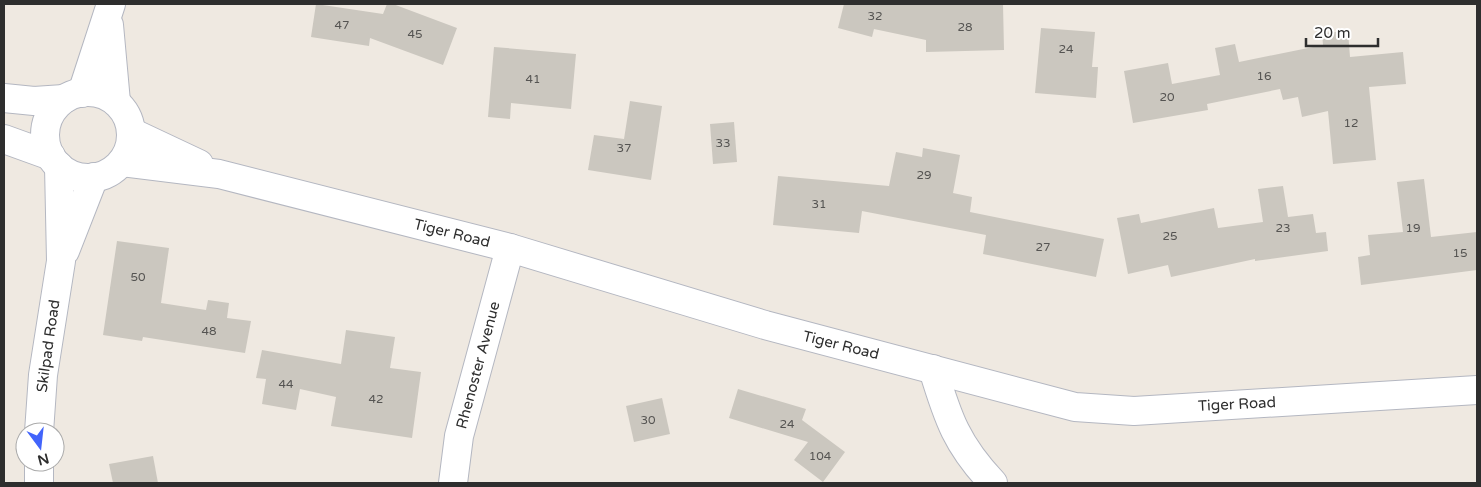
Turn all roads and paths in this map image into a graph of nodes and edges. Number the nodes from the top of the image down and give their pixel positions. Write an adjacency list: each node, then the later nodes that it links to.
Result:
1 (109, 9): 2 (street); 4 (street)
2 (73, 96): 3 (street); 4 (street); 7 (street)
3 (4, 98)
4 (116, 102): 5 (street)
5 (131, 132): 8 (street); 9 (street, Tiger Road)
6 (4, 139): 7 (street)
7 (55, 161): 10 (street); 12 (street, Skilpad Road)
8 (122, 162): 9 (street, Tiger Road); 10 (street)
9 (219, 174): 11 (street, Tiger Road)
10 (94, 177): 12 (street, Skilpad Road)
11 (510, 248): 13 (street, Tiger Road); 16 (street, Rhenoster Avenue)
12 (61, 261): 15 (street, Skilpad Road)
13 (933, 369): 14 (street, Tiger Road); 17 (street)
14 (1477, 390)
15 (40, 422)
16 (453, 483)
17 (992, 483)

